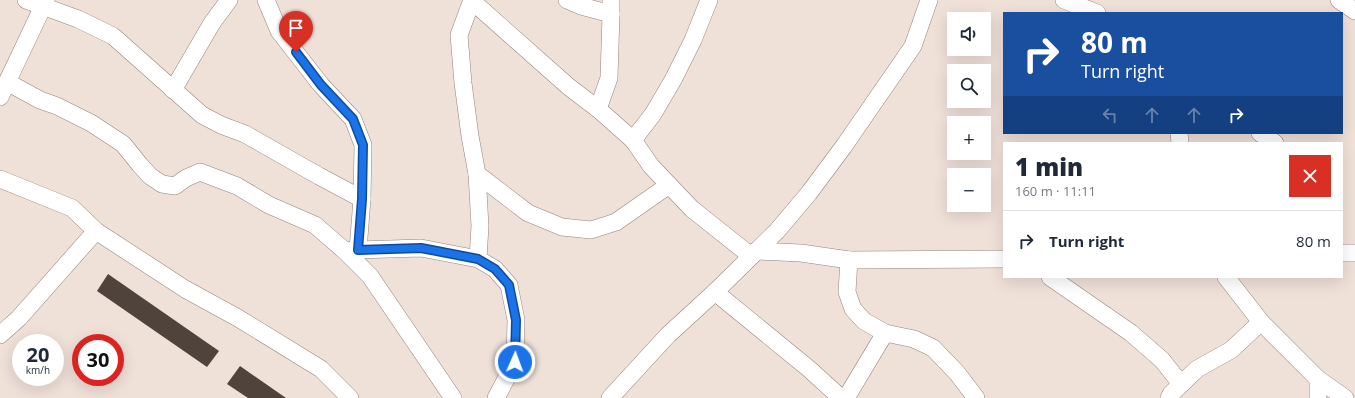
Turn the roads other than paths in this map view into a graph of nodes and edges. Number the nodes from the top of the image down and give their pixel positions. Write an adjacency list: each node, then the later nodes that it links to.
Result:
1 (26, 0): 10 (street)
2 (229, 0): 15 (street)
3 (266, 0): 23 (street)
4 (472, 0): 16 (street); 20 (street)
5 (567, 0): 11 (street)
6 (709, 0): 18 (street)
7 (929, 0): 26 (street)
8 (1064, 0): 13 (street)
9 (1339, 0): 12 (street)
10 (44, 3): 14 (street); 15 (street)
11 (611, 7): 16 (street)
12 (1355, 11)
13 (1094, 12)
14 (4, 82): 25 (street)
15 (173, 90): 23 (street)
16 (598, 109): 18 (street)
17 (1262, 134): 19 (street)
18 (633, 140): 22 (street)
19 (1274, 142)
20 (477, 174): 22 (street); 29 (street)
21 (0, 179): 24 (street)
22 (669, 185): 26 (street)
23 (362, 199): 25 (street)
24 (96, 231): 37 (street); 40 (street)
25 (352, 250): 29 (street); 41 (street)
26 (753, 253): 31 (street); 34 (street)
27 (1343, 253): 28 (street)
28 (1355, 253)
29 (478, 259): 42 (street)
30 (1003, 259): 31 (street)
31 (849, 260): 36 (street)
32 (1051, 278): 39 (street)
33 (1227, 278): 35 (street)
34 (715, 292): 43 (street); 44 (street)
35 (1261, 322): 38 (street); 39 (street)
36 (885, 333): 45 (street); 46 (street)
37 (0, 335)
38 (1318, 378): 48 (street); 49 (street)
39 (1181, 384): 47 (street)
40 (350, 398)
41 (453, 398)
42 (496, 398)
43 (610, 398)
44 (841, 398)
45 (846, 398)
46 (976, 398)
47 (1169, 398)
48 (1318, 398)
49 (1345, 398)

